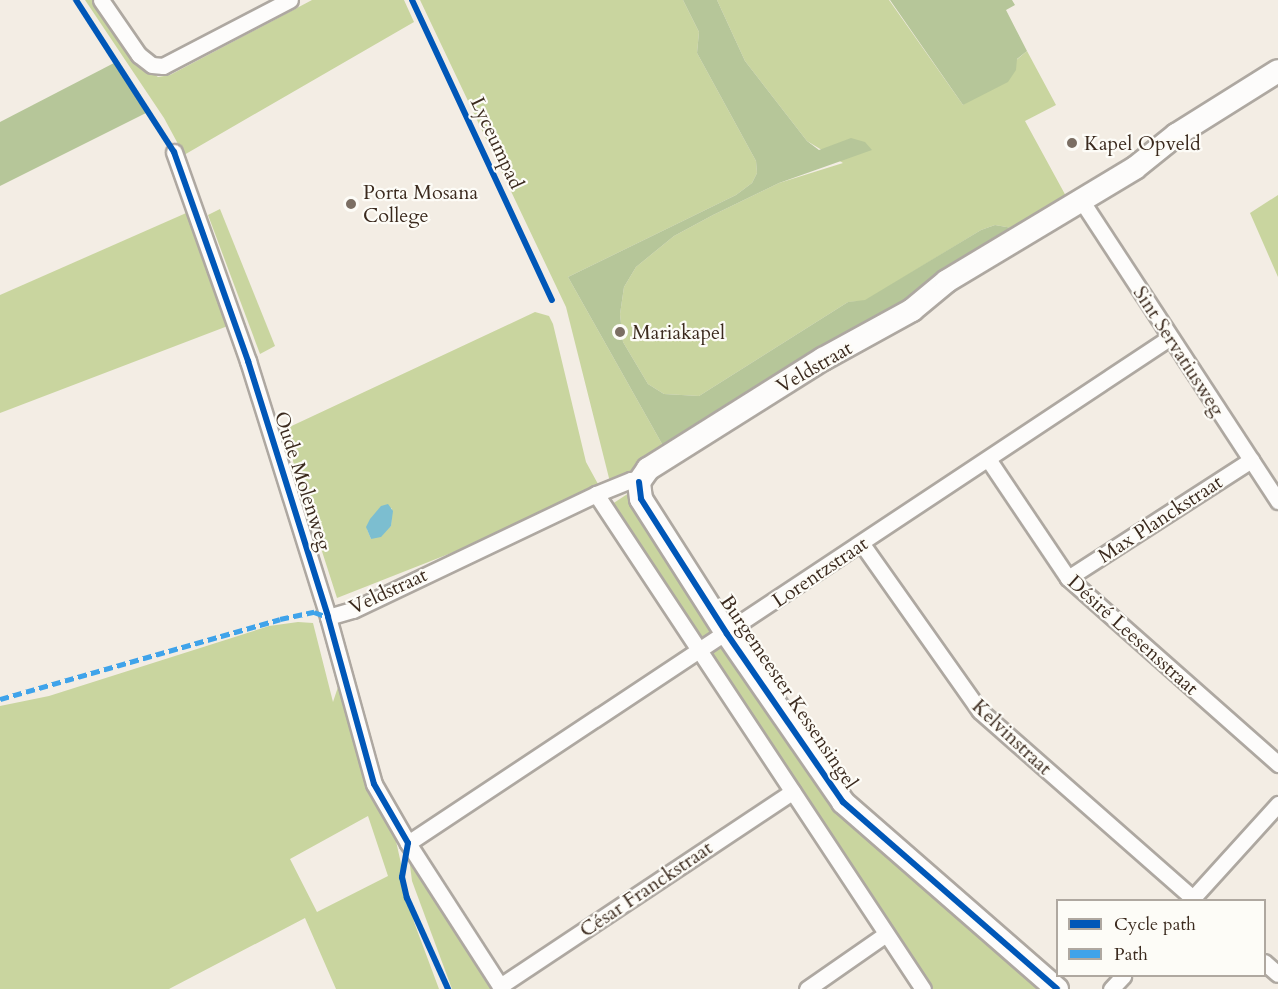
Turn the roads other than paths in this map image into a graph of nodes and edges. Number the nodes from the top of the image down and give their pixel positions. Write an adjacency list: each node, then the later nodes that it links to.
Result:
1 (101, 0): 2 (street)
2 (290, 0)
3 (1278, 71): 5 (street, Veldstraat)
4 (174, 152): 14 (street, Oude Molenweg)
5 (1081, 200): 6 (street, Sint Servatiusweg); 9 (street, Veldstraat)
6 (1169, 338): 7 (street, Lorentzstraat); 8 (street, Sint Servatiusweg)
7 (988, 459): 12 (street, Lorentzstraat); 13 (street, Désiré Leesensstraat)
8 (1251, 459): 11 (street, Sint Servatiusweg); 13 (street, Max Planckstraat)
9 (639, 482): 10 (street, Veldstraat); 15 (street, Burgemeester Kessensingel)
10 (596, 494): 14 (street, Veldstraat); 16 (street)
11 (1278, 501)
12 (862, 544): 15 (street, Lorentzstraat); 21 (street, Kelvinstraat)
13 (1068, 579): 17 (street, Désiré Leesensstraat)
14 (328, 617): 20 (street, Oude Molenweg)
15 (727, 634): 16 (street, Lorentzstraat); 30 (street, Burgemeester Kessensingel)
16 (700, 652): 18 (street); 20 (street, Lorentzstraat)
17 (1278, 764)
18 (792, 792): 23 (street); 27 (street, César Franckstraat)
19 (1278, 804): 22 (street)
20 (408, 843): 27 (street, Oude Molenweg)
21 (1192, 899)
22 (1194, 899)
23 (886, 934): 28 (street); 29 (street)
24 (1266, 964): 25 (street)
25 (1278, 974)
26 (1121, 977): 31 (street)
27 (501, 987)
28 (807, 989)
29 (923, 989)
30 (1057, 989)
31 (1111, 989)

